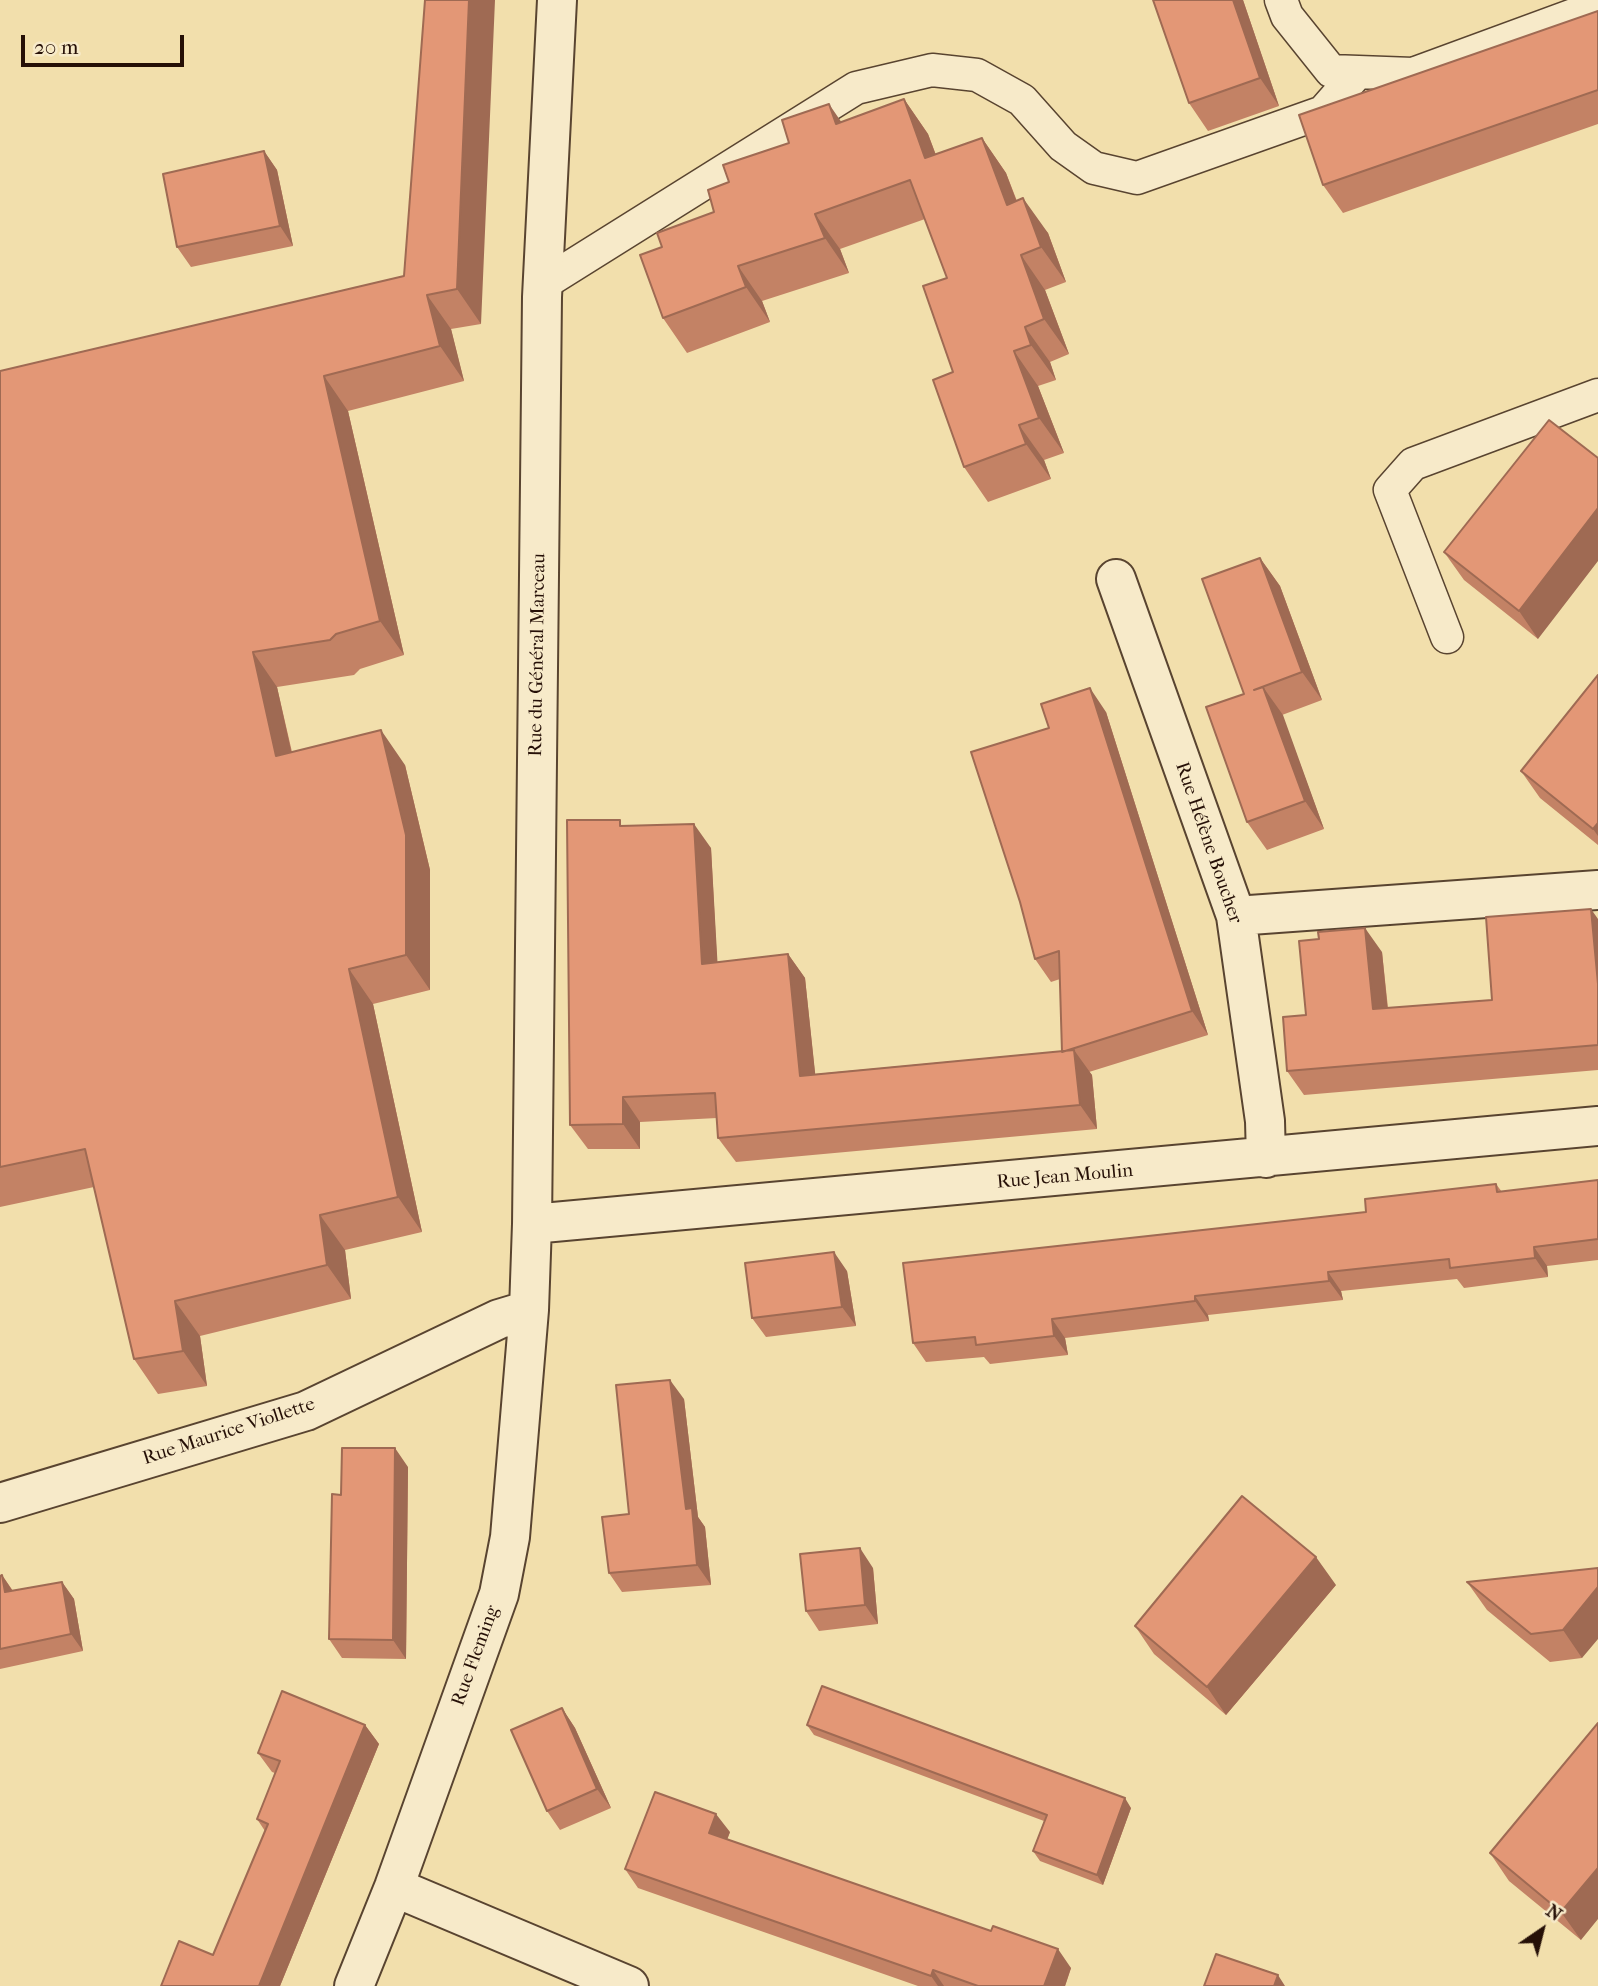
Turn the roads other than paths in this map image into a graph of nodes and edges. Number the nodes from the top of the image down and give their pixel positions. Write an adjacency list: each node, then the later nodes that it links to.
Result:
1 (557, 0): 5 (street, Rue du Général Marceau)
2 (1282, 0): 4 (lane)
3 (1598, 6): 4 (lane)
4 (1358, 72): 5 (lane)
5 (543, 284): 13 (street, Rue du Général Marceau)
6 (1598, 395): 8 (lane)
7 (1116, 579): 10 (street, Rue Hélène Boucher)
8 (1447, 637)
9 (1598, 890): 10 (street)
10 (1236, 916): 12 (street, Rue Hélène Boucher)
11 (1598, 1126): 12 (street, Rue Jean Moulin)
12 (1266, 1158): 13 (street, Rue Jean Moulin)
13 (533, 1224): 14 (street, Rue du Général Marceau)
14 (529, 1310): 15 (street, Rue Maurice Viollette); 16 (street, Rue Fleming)
15 (0, 1503)
16 (394, 1886): 17 (street, Rue Fleming); 18 (street)
17 (354, 1986)
18 (629, 1986)

